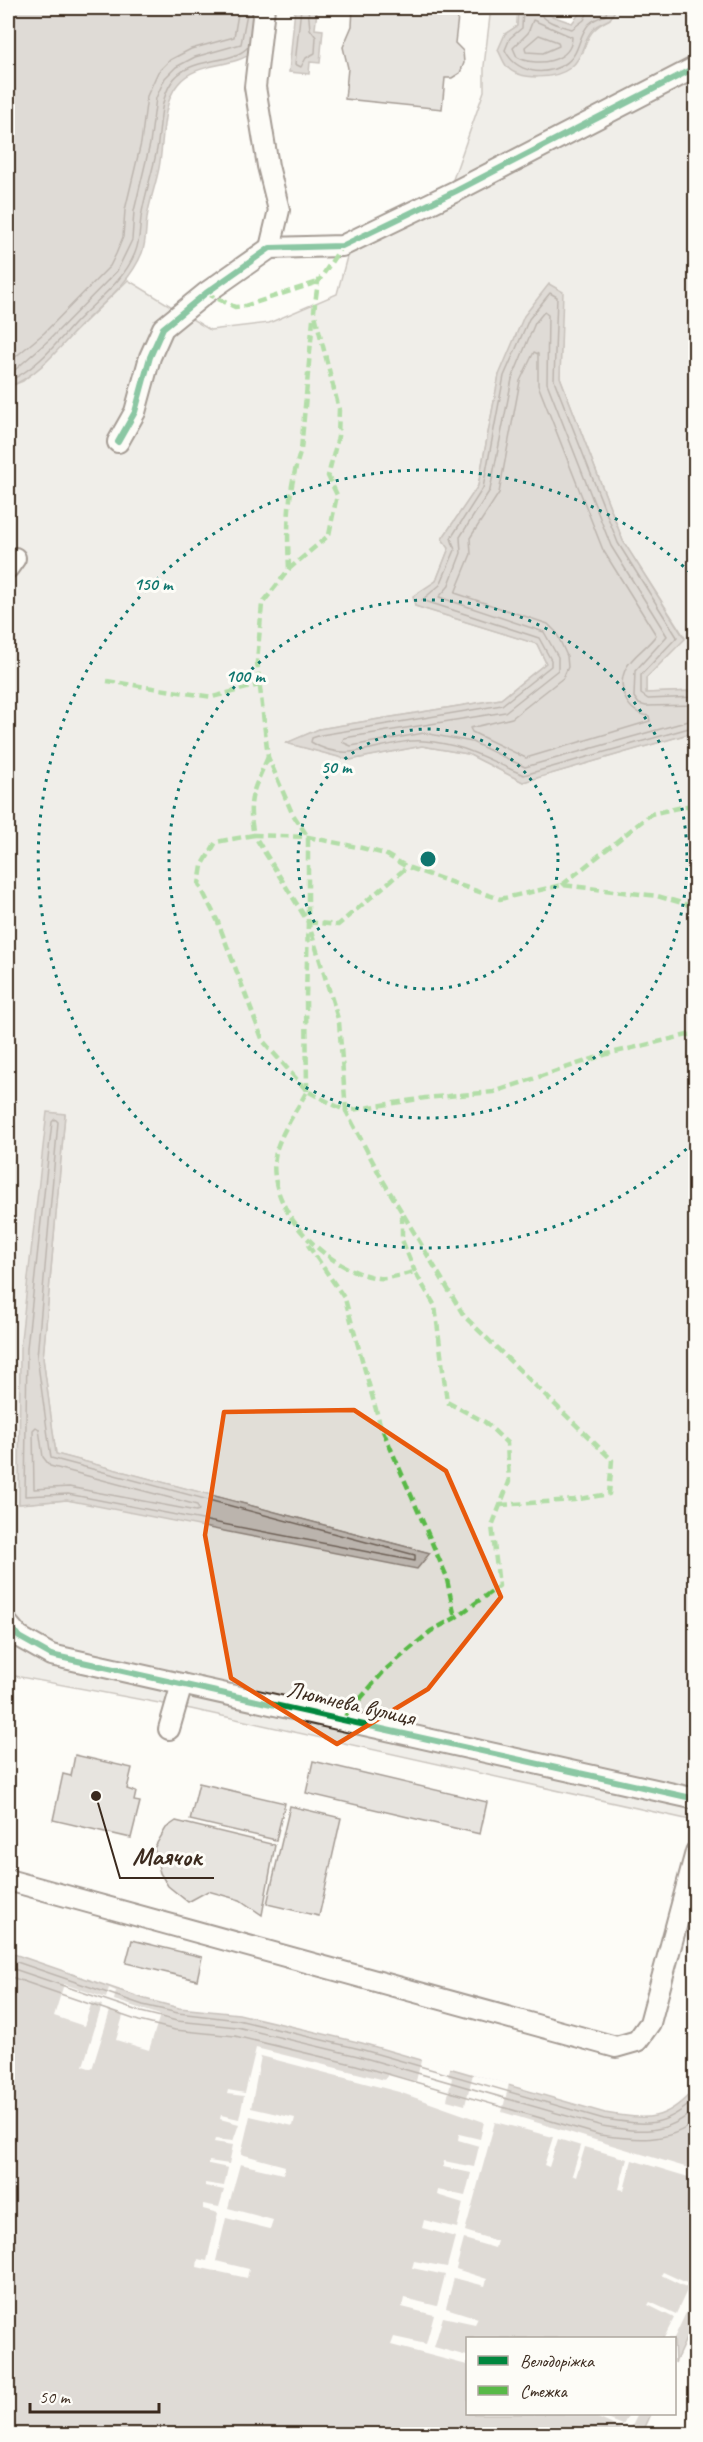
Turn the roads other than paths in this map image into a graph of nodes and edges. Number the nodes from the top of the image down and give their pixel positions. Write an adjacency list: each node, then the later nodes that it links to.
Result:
1 (264, 8): 3 (street)
2 (696, 67): 3 (street)
3 (270, 248): 4 (street)
4 (118, 442)
5 (8, 1624): 6 (street, Лютнева вулиця)
6 (182, 1684): 7 (street); 8 (street, Лютнева вулиця)
7 (169, 1729)
8 (696, 1799)
9 (696, 1852): 10 (street)
10 (8, 1880)

